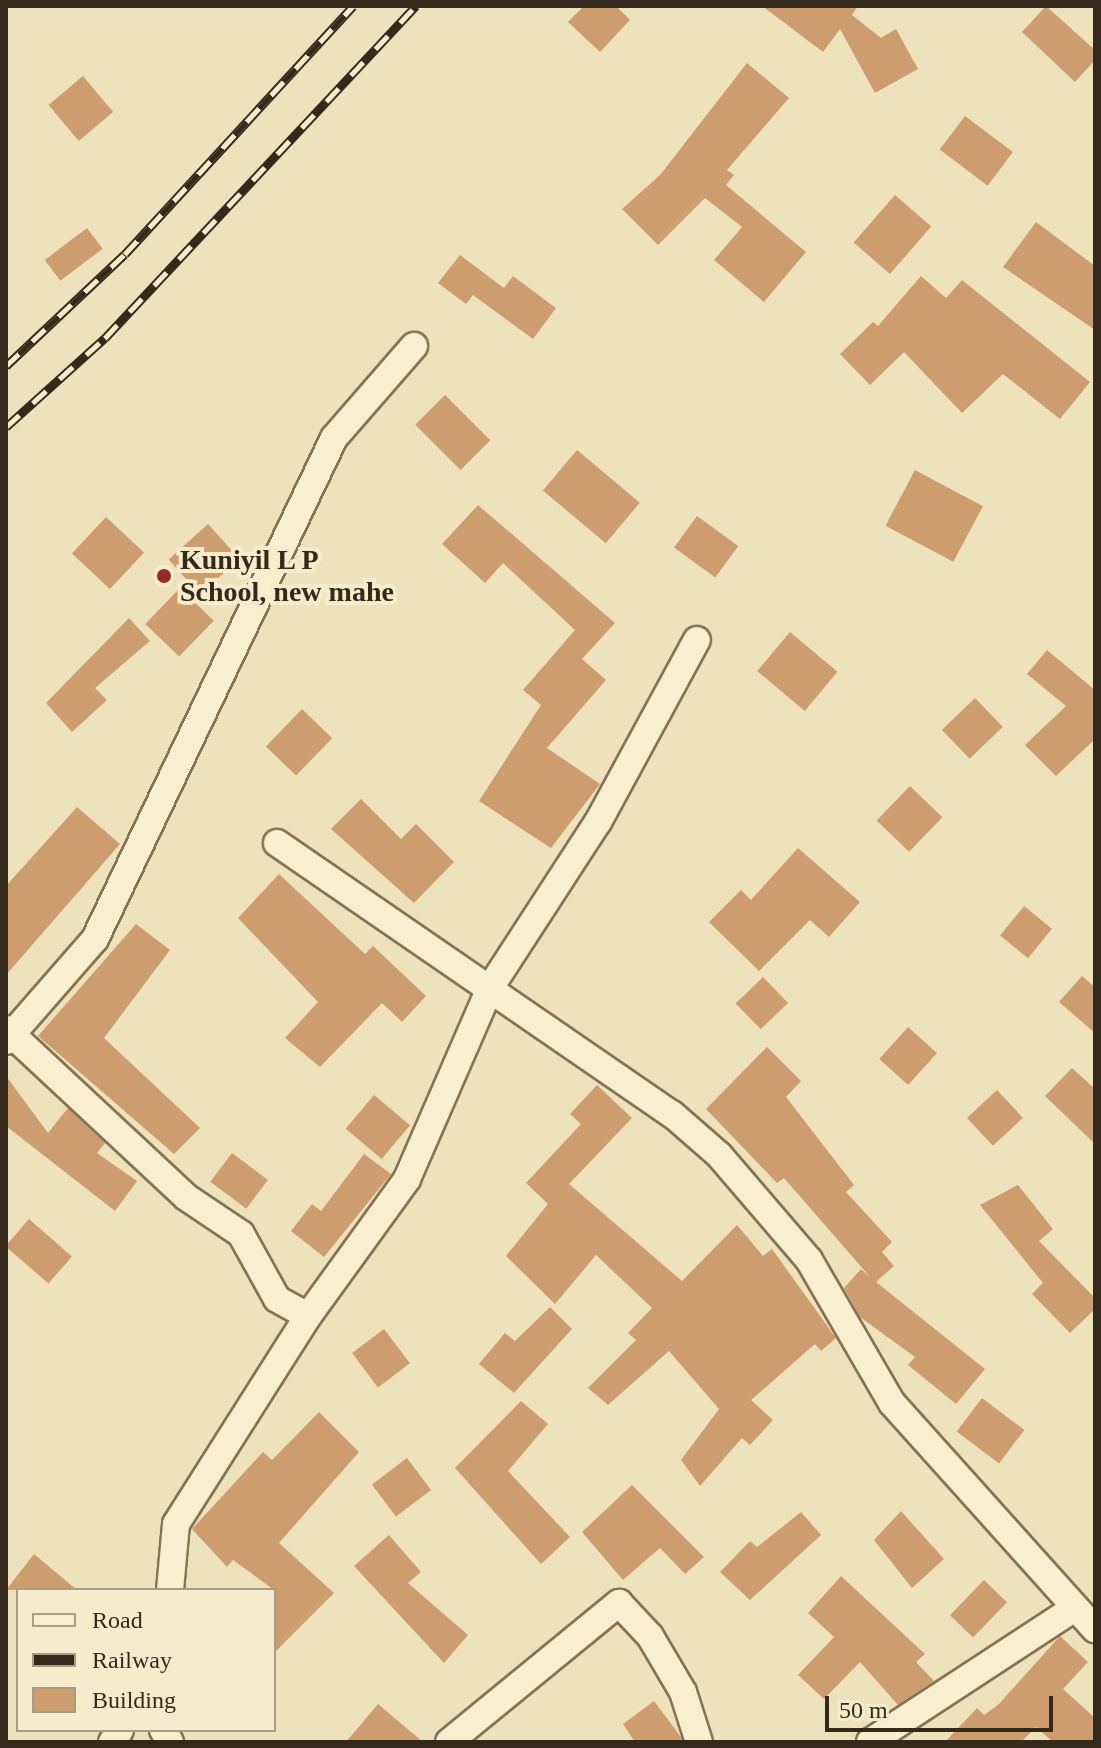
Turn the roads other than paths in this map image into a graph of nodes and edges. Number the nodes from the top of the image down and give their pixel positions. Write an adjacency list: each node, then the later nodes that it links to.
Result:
1 (414, 346): 5 (street)
2 (697, 640): 4 (street)
3 (277, 843): 4 (street)
4 (490, 988): 6 (street); 8 (street)
5 (8, 1035): 6 (street)
6 (308, 1316): 7 (street)
7 (170, 1588)
8 (1073, 1609): 9 (street); 12 (street)
9 (1095, 1629)
10 (449, 1742): 11 (street)
11 (699, 1742)
12 (870, 1742)

